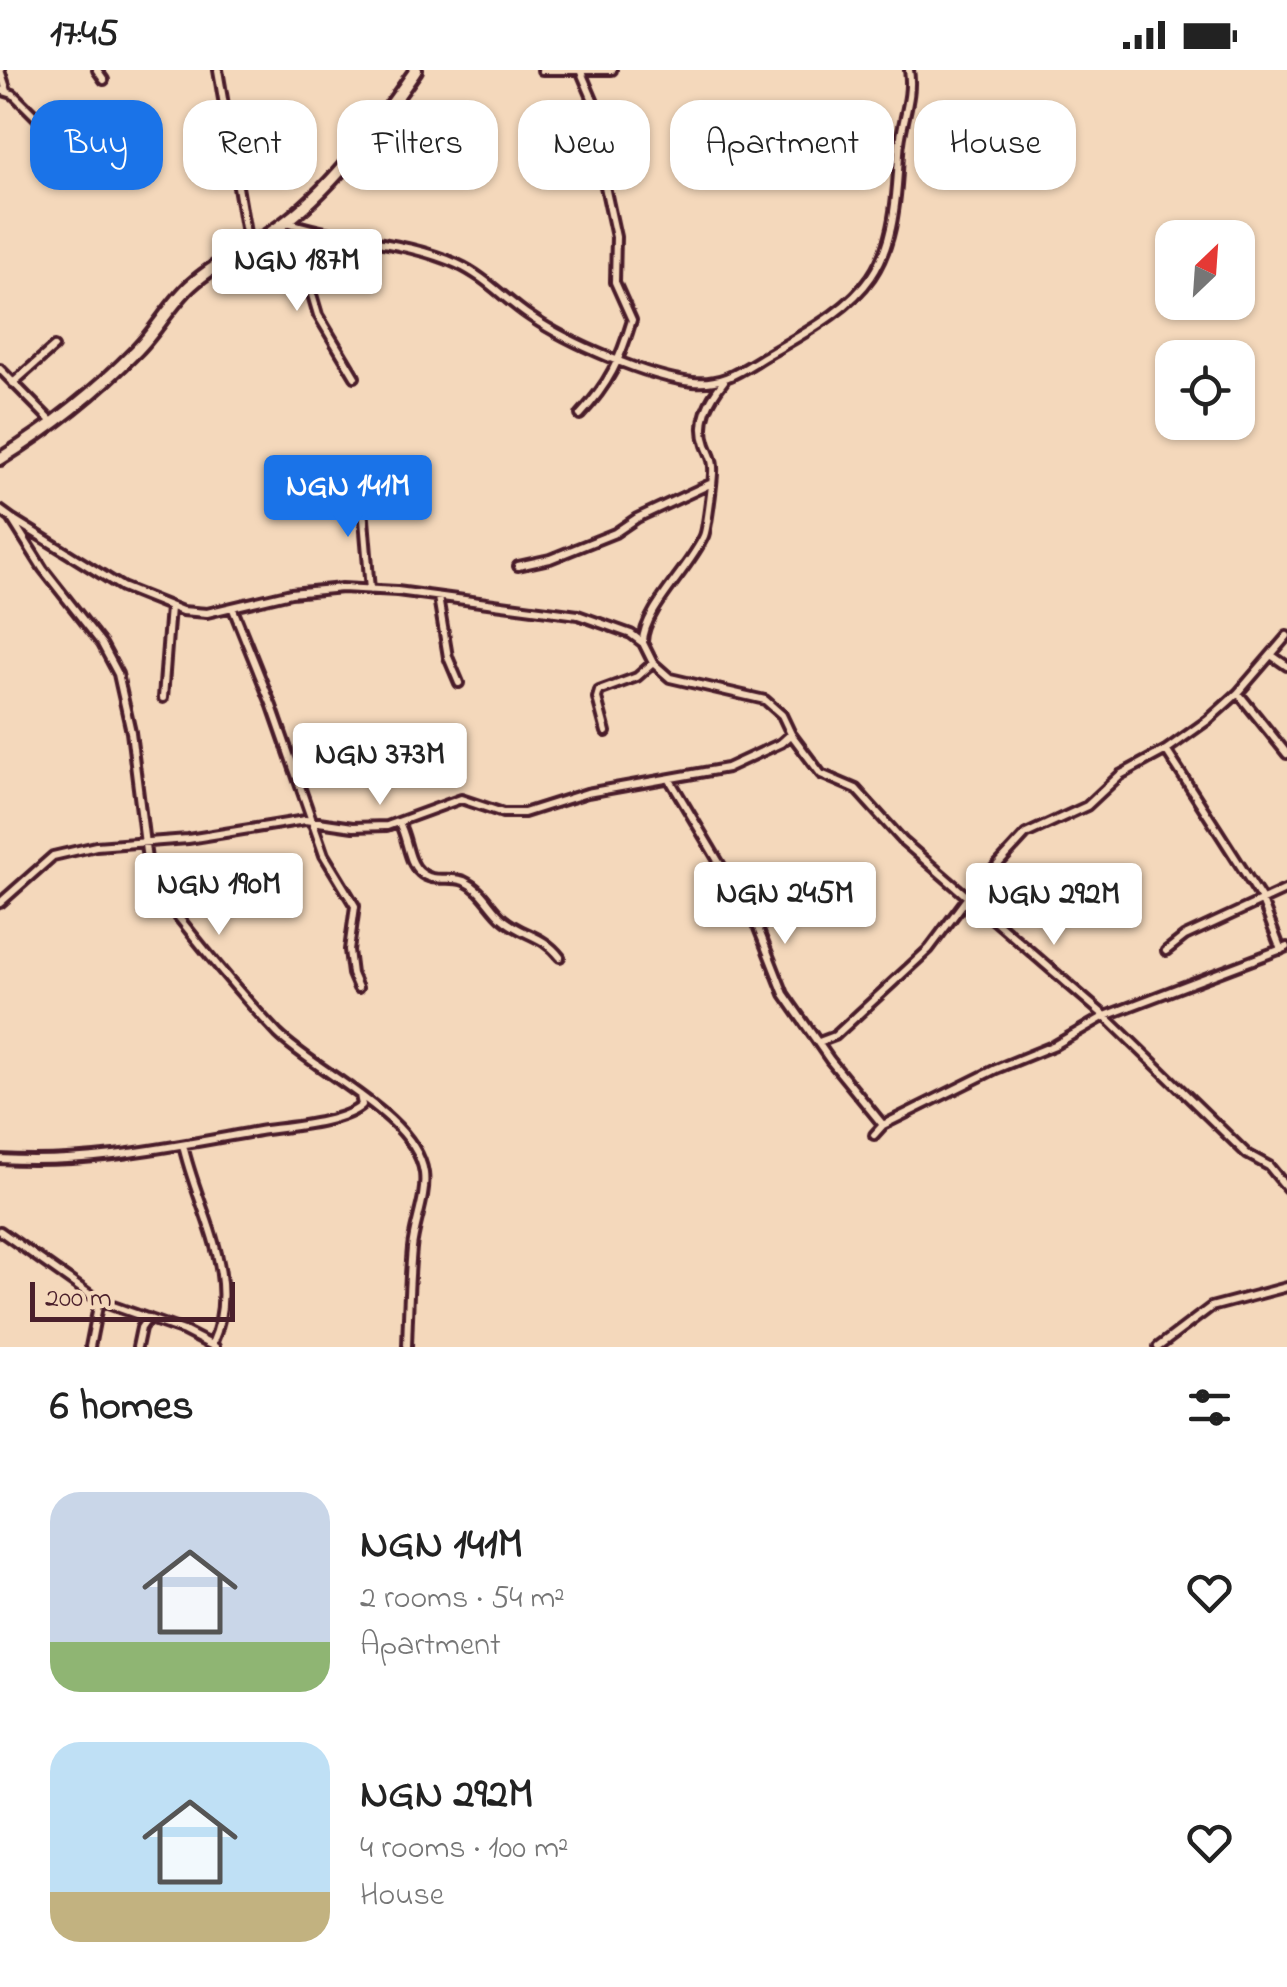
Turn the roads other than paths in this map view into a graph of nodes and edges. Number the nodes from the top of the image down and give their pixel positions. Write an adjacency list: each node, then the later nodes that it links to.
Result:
1 (0, 70): 10 (street)
2 (97, 70): 9 (street)
3 (218, 70): 14 (street)
4 (416, 70): 12 (main road)
5 (542, 70): 8 (street)
6 (612, 70): 8 (street)
7 (909, 70): 19 (street)
8 (580, 72): 16 (street)
9 (104, 80)
10 (4, 90): 11 (street)
11 (30, 112)
12 (286, 222): 13 (main road); 16 (street)
13 (269, 232): 14 (main road); 18 (street)
14 (248, 244): 22 (main road)
15 (54, 347): 20 (street)
16 (620, 360): 19 (street); 21 (street)
17 (0, 369): 20 (street)
18 (355, 377)
19 (725, 380): 25 (street)
20 (13, 383): 22 (street)
21 (580, 414)
22 (54, 424): 23 (main road)
23 (0, 459)
24 (361, 484): 29 (street)
25 (712, 484): 28 (street); 34 (street)
26 (0, 510): 27 (street)
27 (11, 518): 31 (street); 48 (street)
28 (518, 566)
29 (370, 590): 30 (street); 32 (street)
30 (438, 597): 34 (street); 38 (street)
31 (170, 607): 32 (street); 40 (street)
32 (233, 610): 46 (street)
33 (1287, 636): 35 (street)
34 (643, 642): 36 (street)
35 (1270, 655): 37 (street); 39 (street)
36 (653, 664): 41 (street); 42 (street)
37 (1287, 666)
38 (459, 683)
39 (1238, 693): 43 (street); 44 (street)
40 (163, 698)
41 (606, 732)
42 (791, 734): 45 (street); 50 (street)
43 (1166, 750): 50 (street); 51 (street)
44 (1287, 754)
45 (670, 780): 47 (street); 58 (street)
46 (312, 820): 47 (street); 48 (street); 56 (street)
47 (399, 823): 55 (street)
48 (144, 844): 52 (street); 59 (street)
49 (1287, 888): 51 (street)
50 (968, 898): 57 (street); 58 (street)
51 (1261, 898): 53 (street); 54 (street)
52 (0, 903)
53 (1284, 948): 57 (street)
54 (1166, 951)
55 (560, 958)
56 (358, 988)
57 (1106, 1016): 60 (street); 64 (street)
58 (819, 1042): 60 (street)
59 (360, 1094): 62 (street); 72 (street)
60 (883, 1125): 61 (street)
61 (874, 1135)
62 (183, 1145): 63 (street); 69 (street)
63 (0, 1160)
64 (1287, 1188)
65 (0, 1231): 67 (street)
66 (1287, 1287): 73 (street)
67 (100, 1301): 68 (street); 70 (street)
68 (148, 1318): 69 (street); 71 (street)
69 (213, 1346)
70 (90, 1347)
71 (137, 1347)
72 (407, 1347)
73 (1158, 1347)

